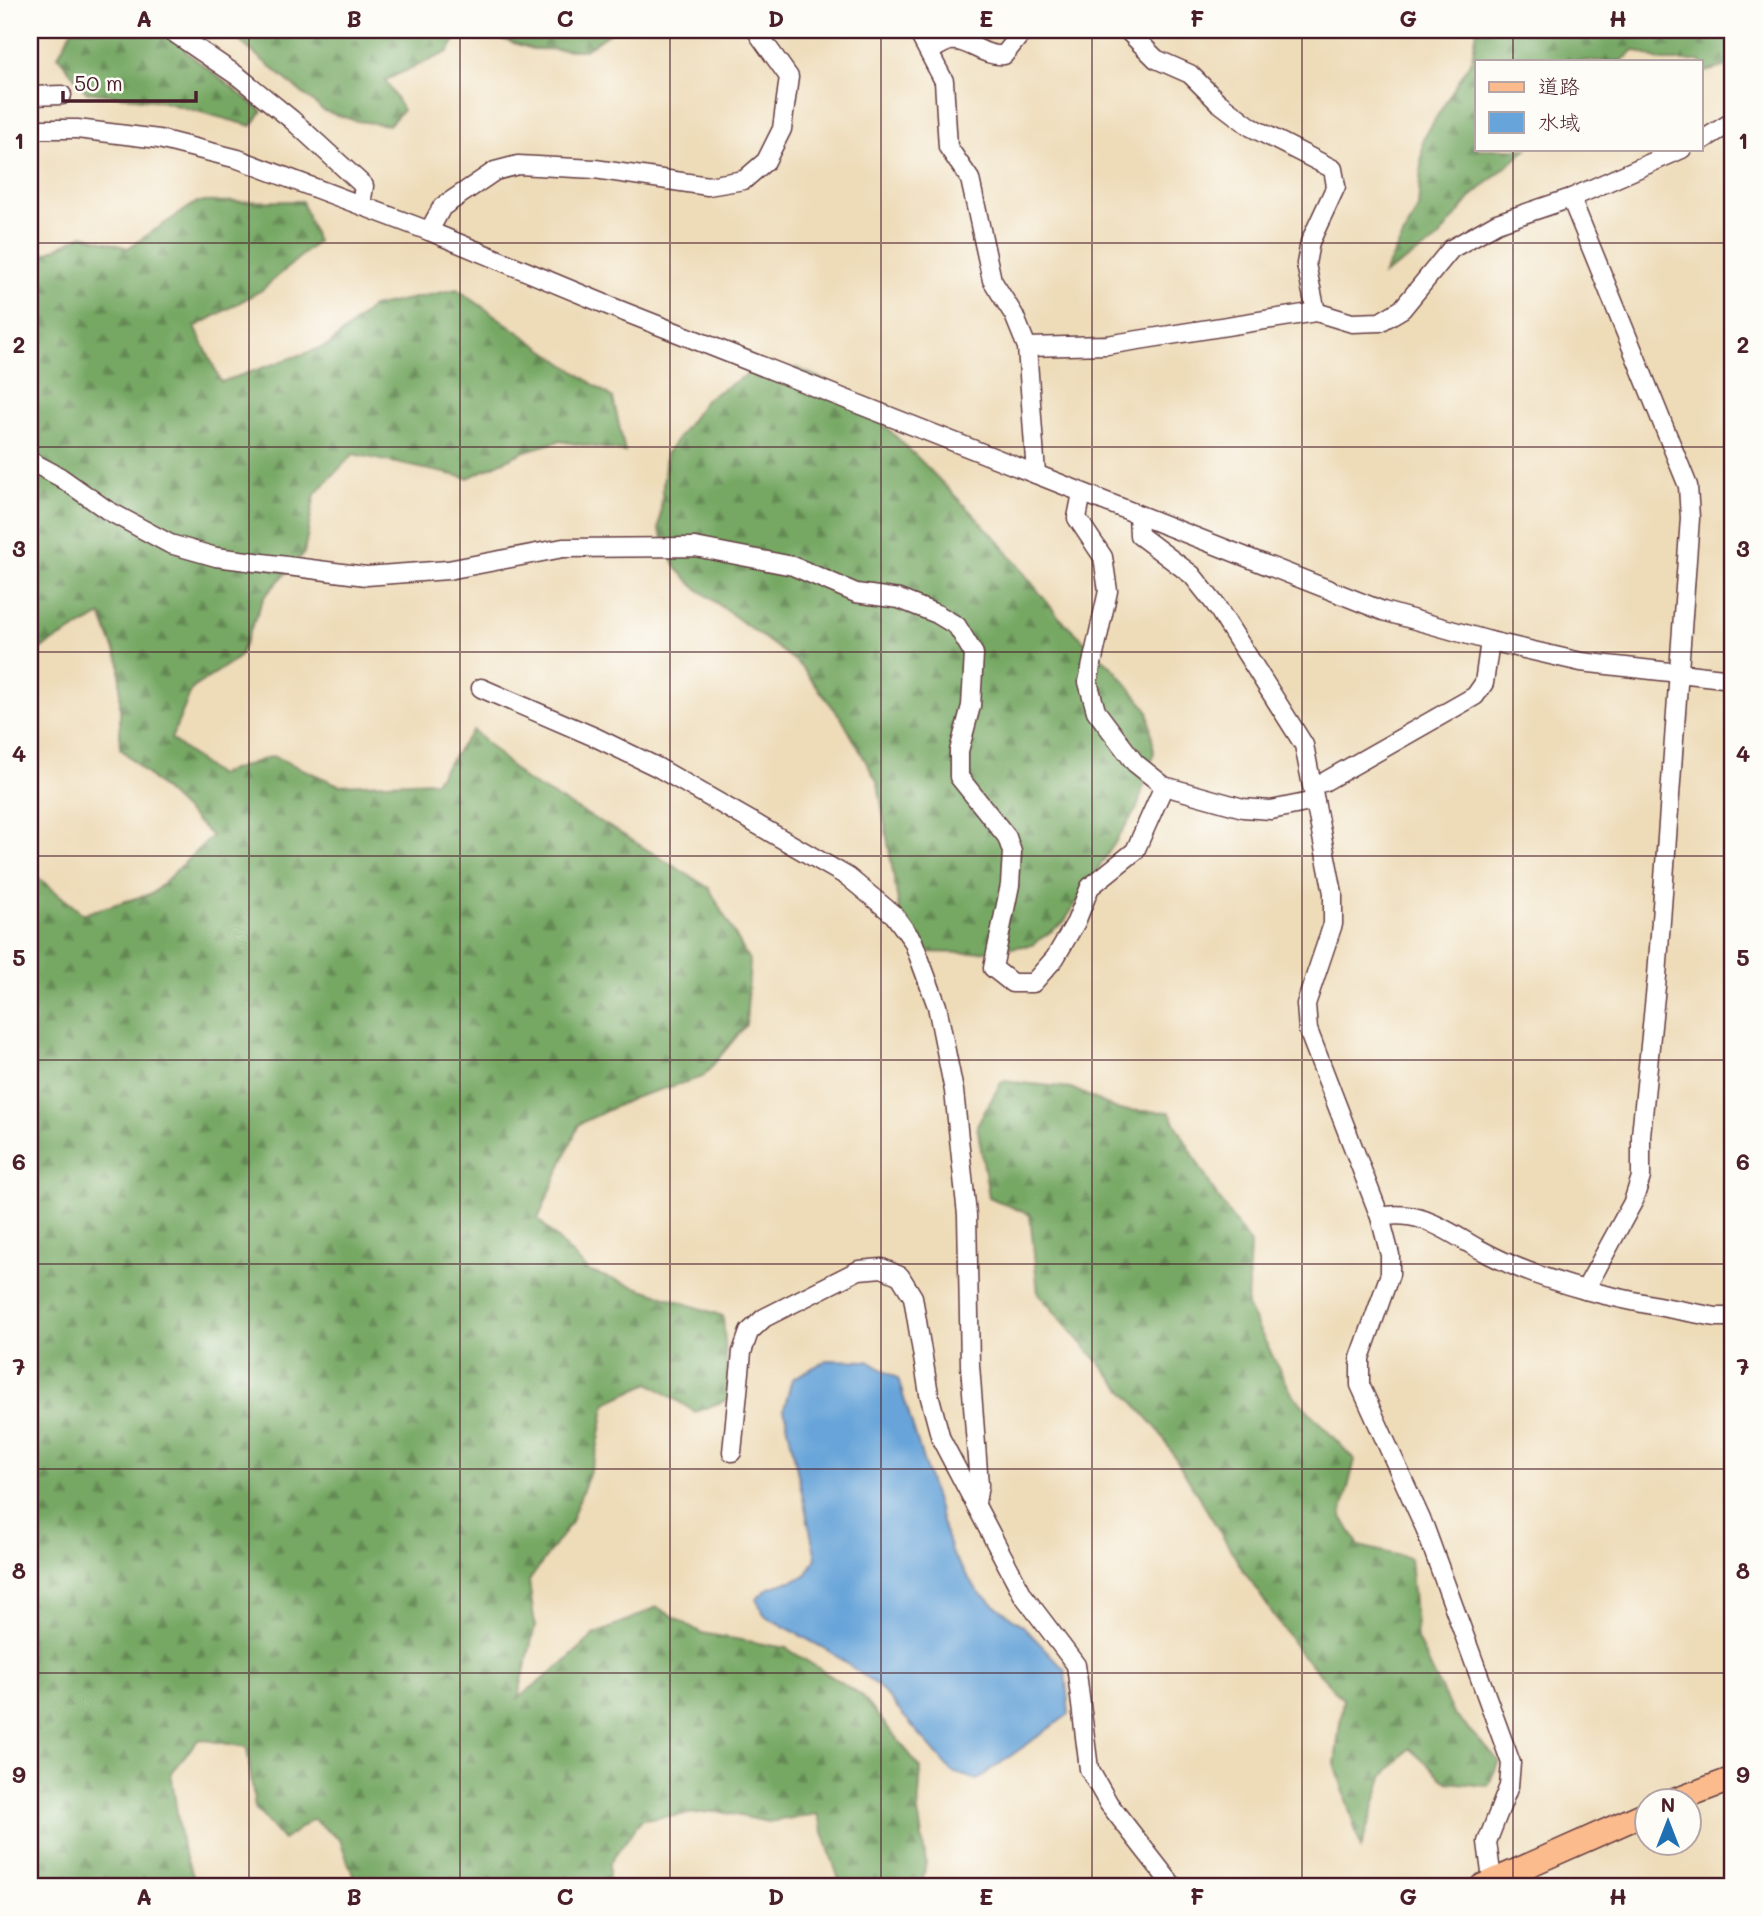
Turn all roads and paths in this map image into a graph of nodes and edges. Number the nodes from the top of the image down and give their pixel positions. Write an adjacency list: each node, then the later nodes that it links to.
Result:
1 (762, 30): 15 (street)
2 (917, 30): 6 (street)
3 (1024, 30): 6 (street)
4 (1127, 30): 16 (street)
5 (173, 32): 14 (street)
6 (929, 51): 17 (street)
7 (62, 95): 8 (street)
8 (30, 96)
9 (1732, 122): 11 (street)
10 (30, 130): 14 (street)
11 (1702, 140)
12 (1680, 150): 13 (street)
13 (1571, 198): 16 (street); 23 (street)
14 (360, 205): 15 (street)
15 (429, 232): 19 (street)
16 (1316, 312): 17 (street)
17 (1027, 347): 19 (street)
18 (30, 461): 26 (street)
19 (1036, 474): 20 (street)
20 (1082, 493): 21 (street); 26 (street)
21 (1138, 514): 22 (street); 27 (street)
22 (1490, 641): 23 (street); 27 (street)
23 (1681, 675): 24 (street); 29 (street)
24 (1732, 679)
25 (481, 688): 32 (street)
26 (1164, 786): 27 (street)
27 (1313, 793): 28 (street)
28 (1380, 1217): 29 (street); 36 (street)
29 (1586, 1290): 30 (street)
30 (1732, 1317)
31 (732, 1452): 32 (street)
32 (976, 1503): 37 (street)
33 (1732, 1779): 34 (main road)
34 (1702, 1791)
35 (1632, 1820): 36 (main road)
36 (1487, 1883)
37 (1173, 1886)

